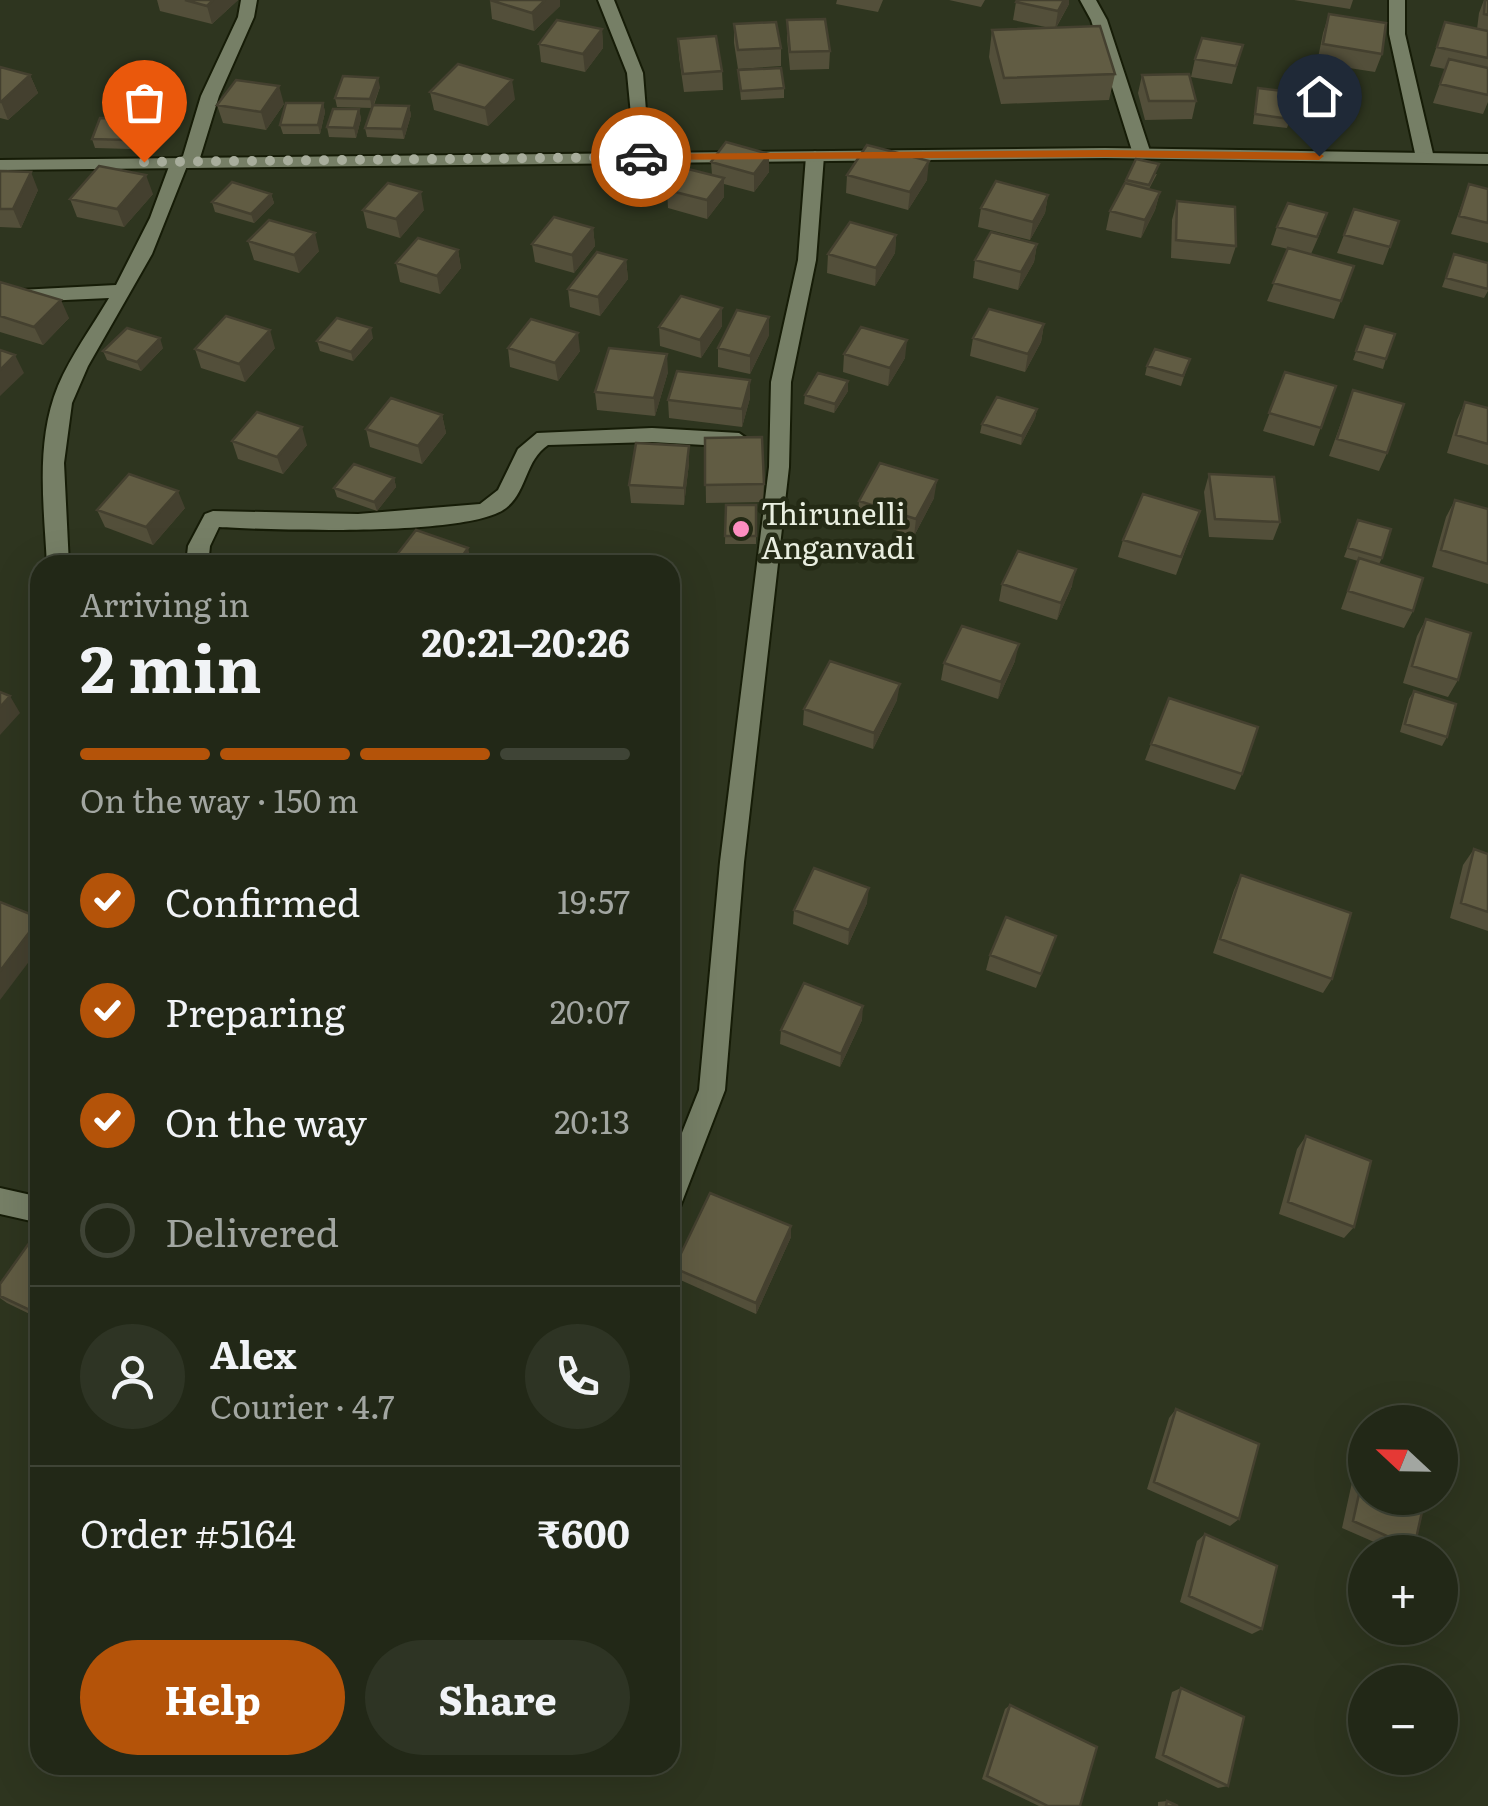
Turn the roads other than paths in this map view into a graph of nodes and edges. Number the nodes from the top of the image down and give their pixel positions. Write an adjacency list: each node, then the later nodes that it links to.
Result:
1 (249, 0): 10 (street)
2 (606, 0): 7 (street)
3 (1088, 0): 5 (street)
4 (1396, 0): 8 (street)
5 (1142, 154): 6 (street); 8 (street)
6 (815, 156): 7 (street); 14 (street)
7 (644, 157): 10 (street)
8 (1425, 158): 9 (street)
9 (1488, 158)
10 (185, 161): 11 (street); 12 (street)
11 (0, 165)
12 (122, 291): 13 (street); 15 (street)
13 (0, 296)
14 (780, 442): 16 (street); 17 (street)
15 (57, 555)
16 (199, 555)
17 (680, 1172)
18 (0, 1201): 19 (street)
19 (30, 1208)

